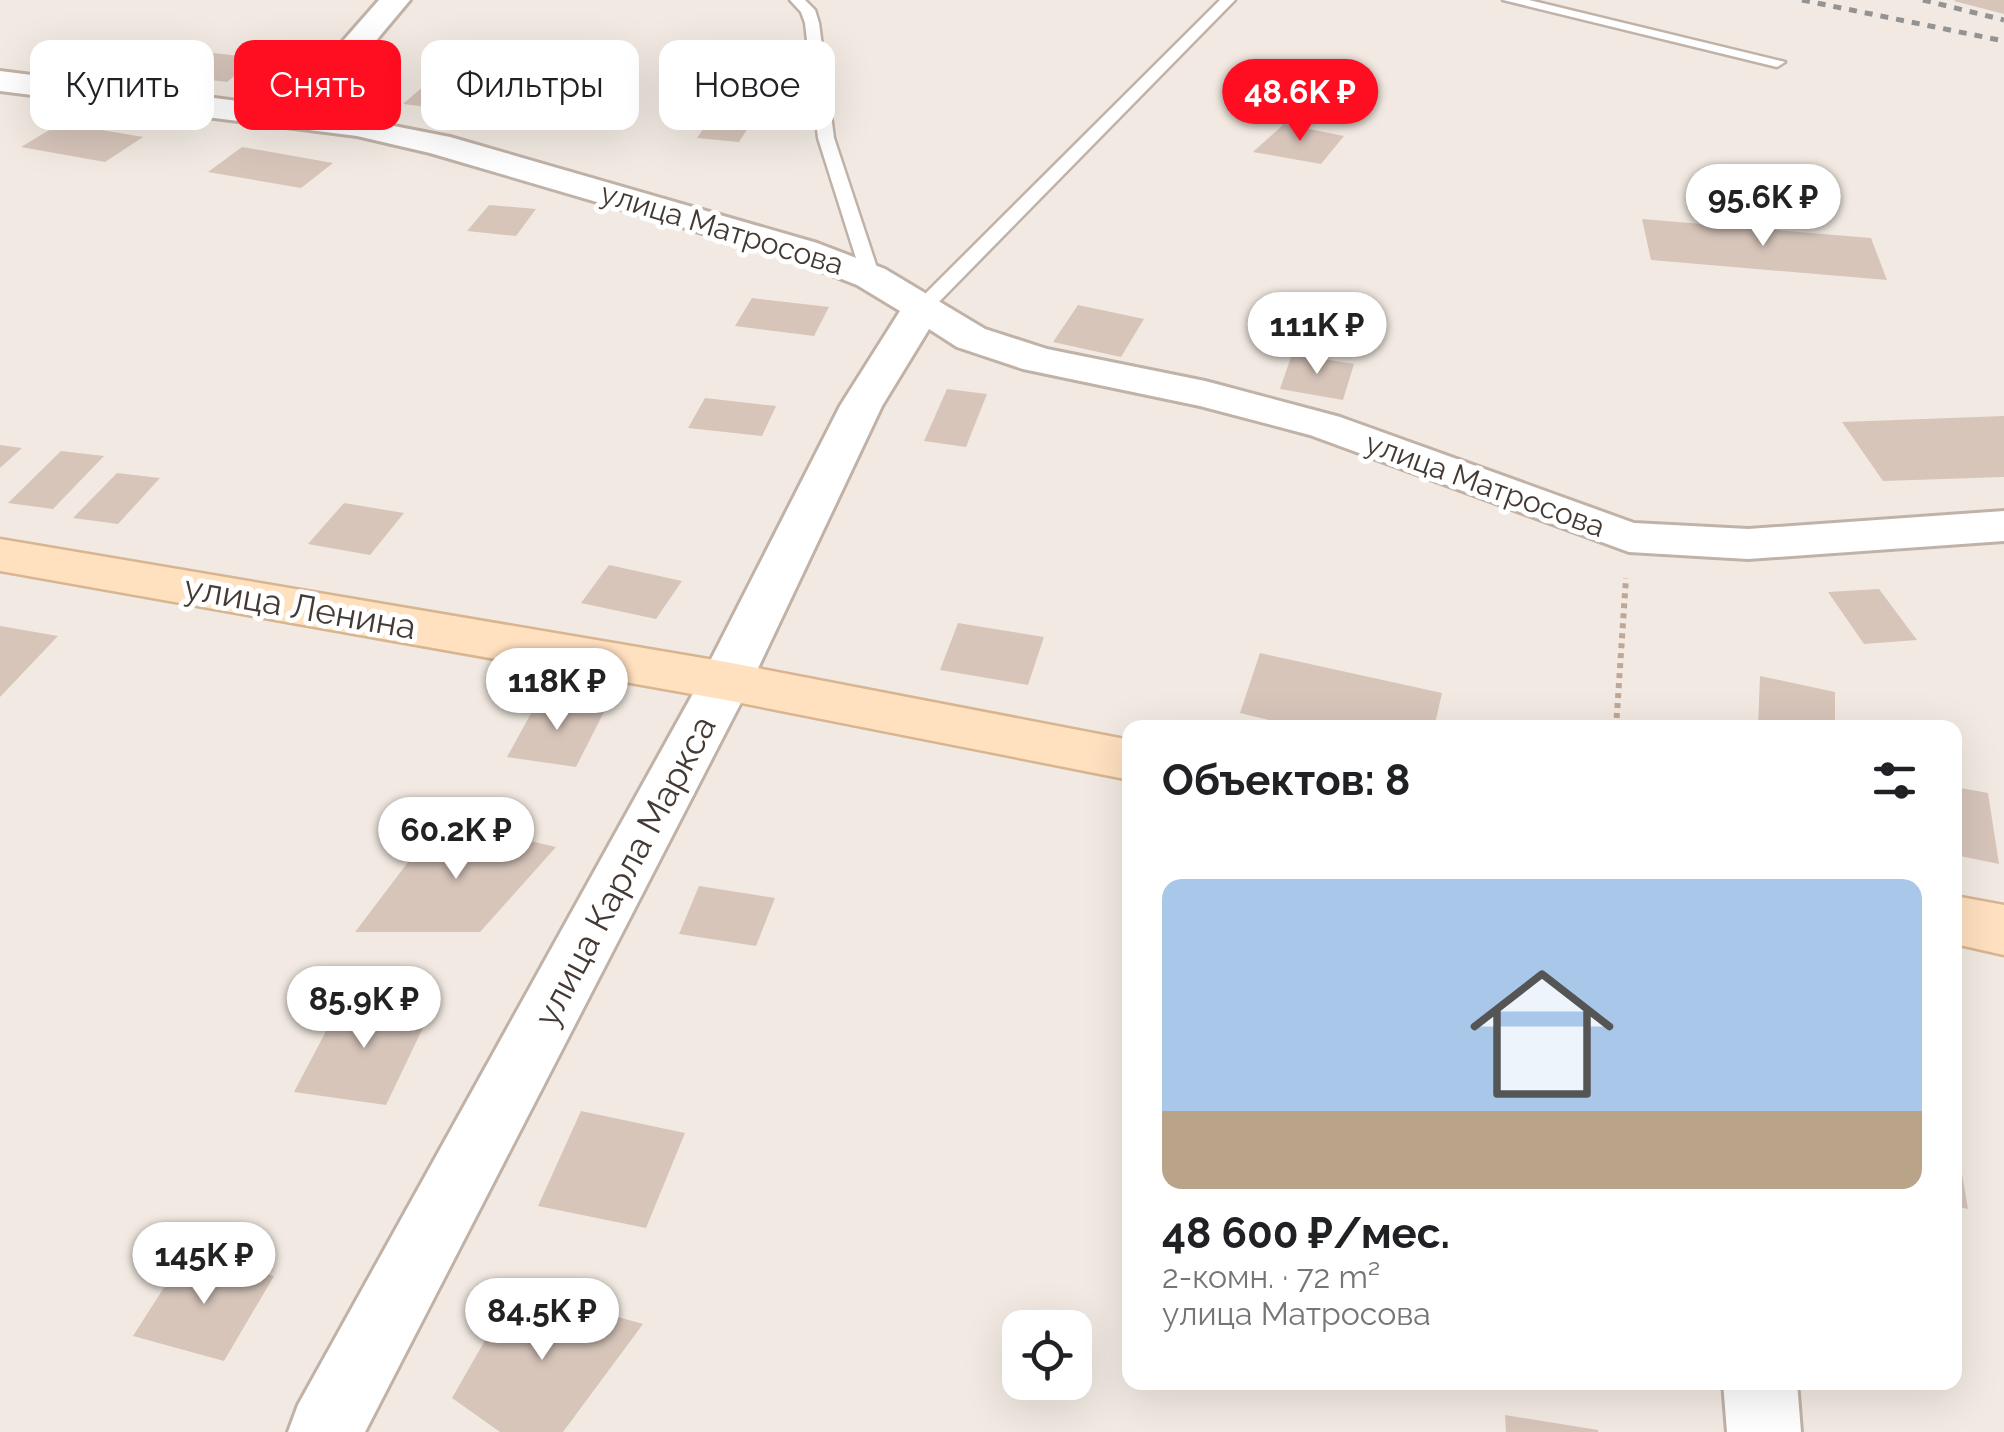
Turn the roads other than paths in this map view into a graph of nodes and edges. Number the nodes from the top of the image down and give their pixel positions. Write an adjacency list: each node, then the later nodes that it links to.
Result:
1 (396, 0): 5 (street)
2 (797, 0): 10 (lane)
3 (1228, 0): 11 (lane)
4 (1510, 0): 6 (lane)
5 (361, 40)
6 (1777, 62)
7 (0, 81): 8 (street, улица Матросова)
8 (234, 111)
9 (374, 130): 10 (street, улица Матросова)
10 (871, 277): 11 (street, улица Матросова)
11 (920, 310): 12 (street, улица Матросова); 14 (street, улица Карла Маркса)
12 (2004, 526)
13 (0, 555): 14 (street, улица Ленина)
14 (726, 681): 15 (street, улица Ленина); 19 (street, улица Карла Маркса)
15 (1122, 758)
16 (1962, 921): 17 (street)
17 (2004, 930)
18 (1761, 1390): 20 (street)
19 (325, 1432)
20 (1764, 1432)

